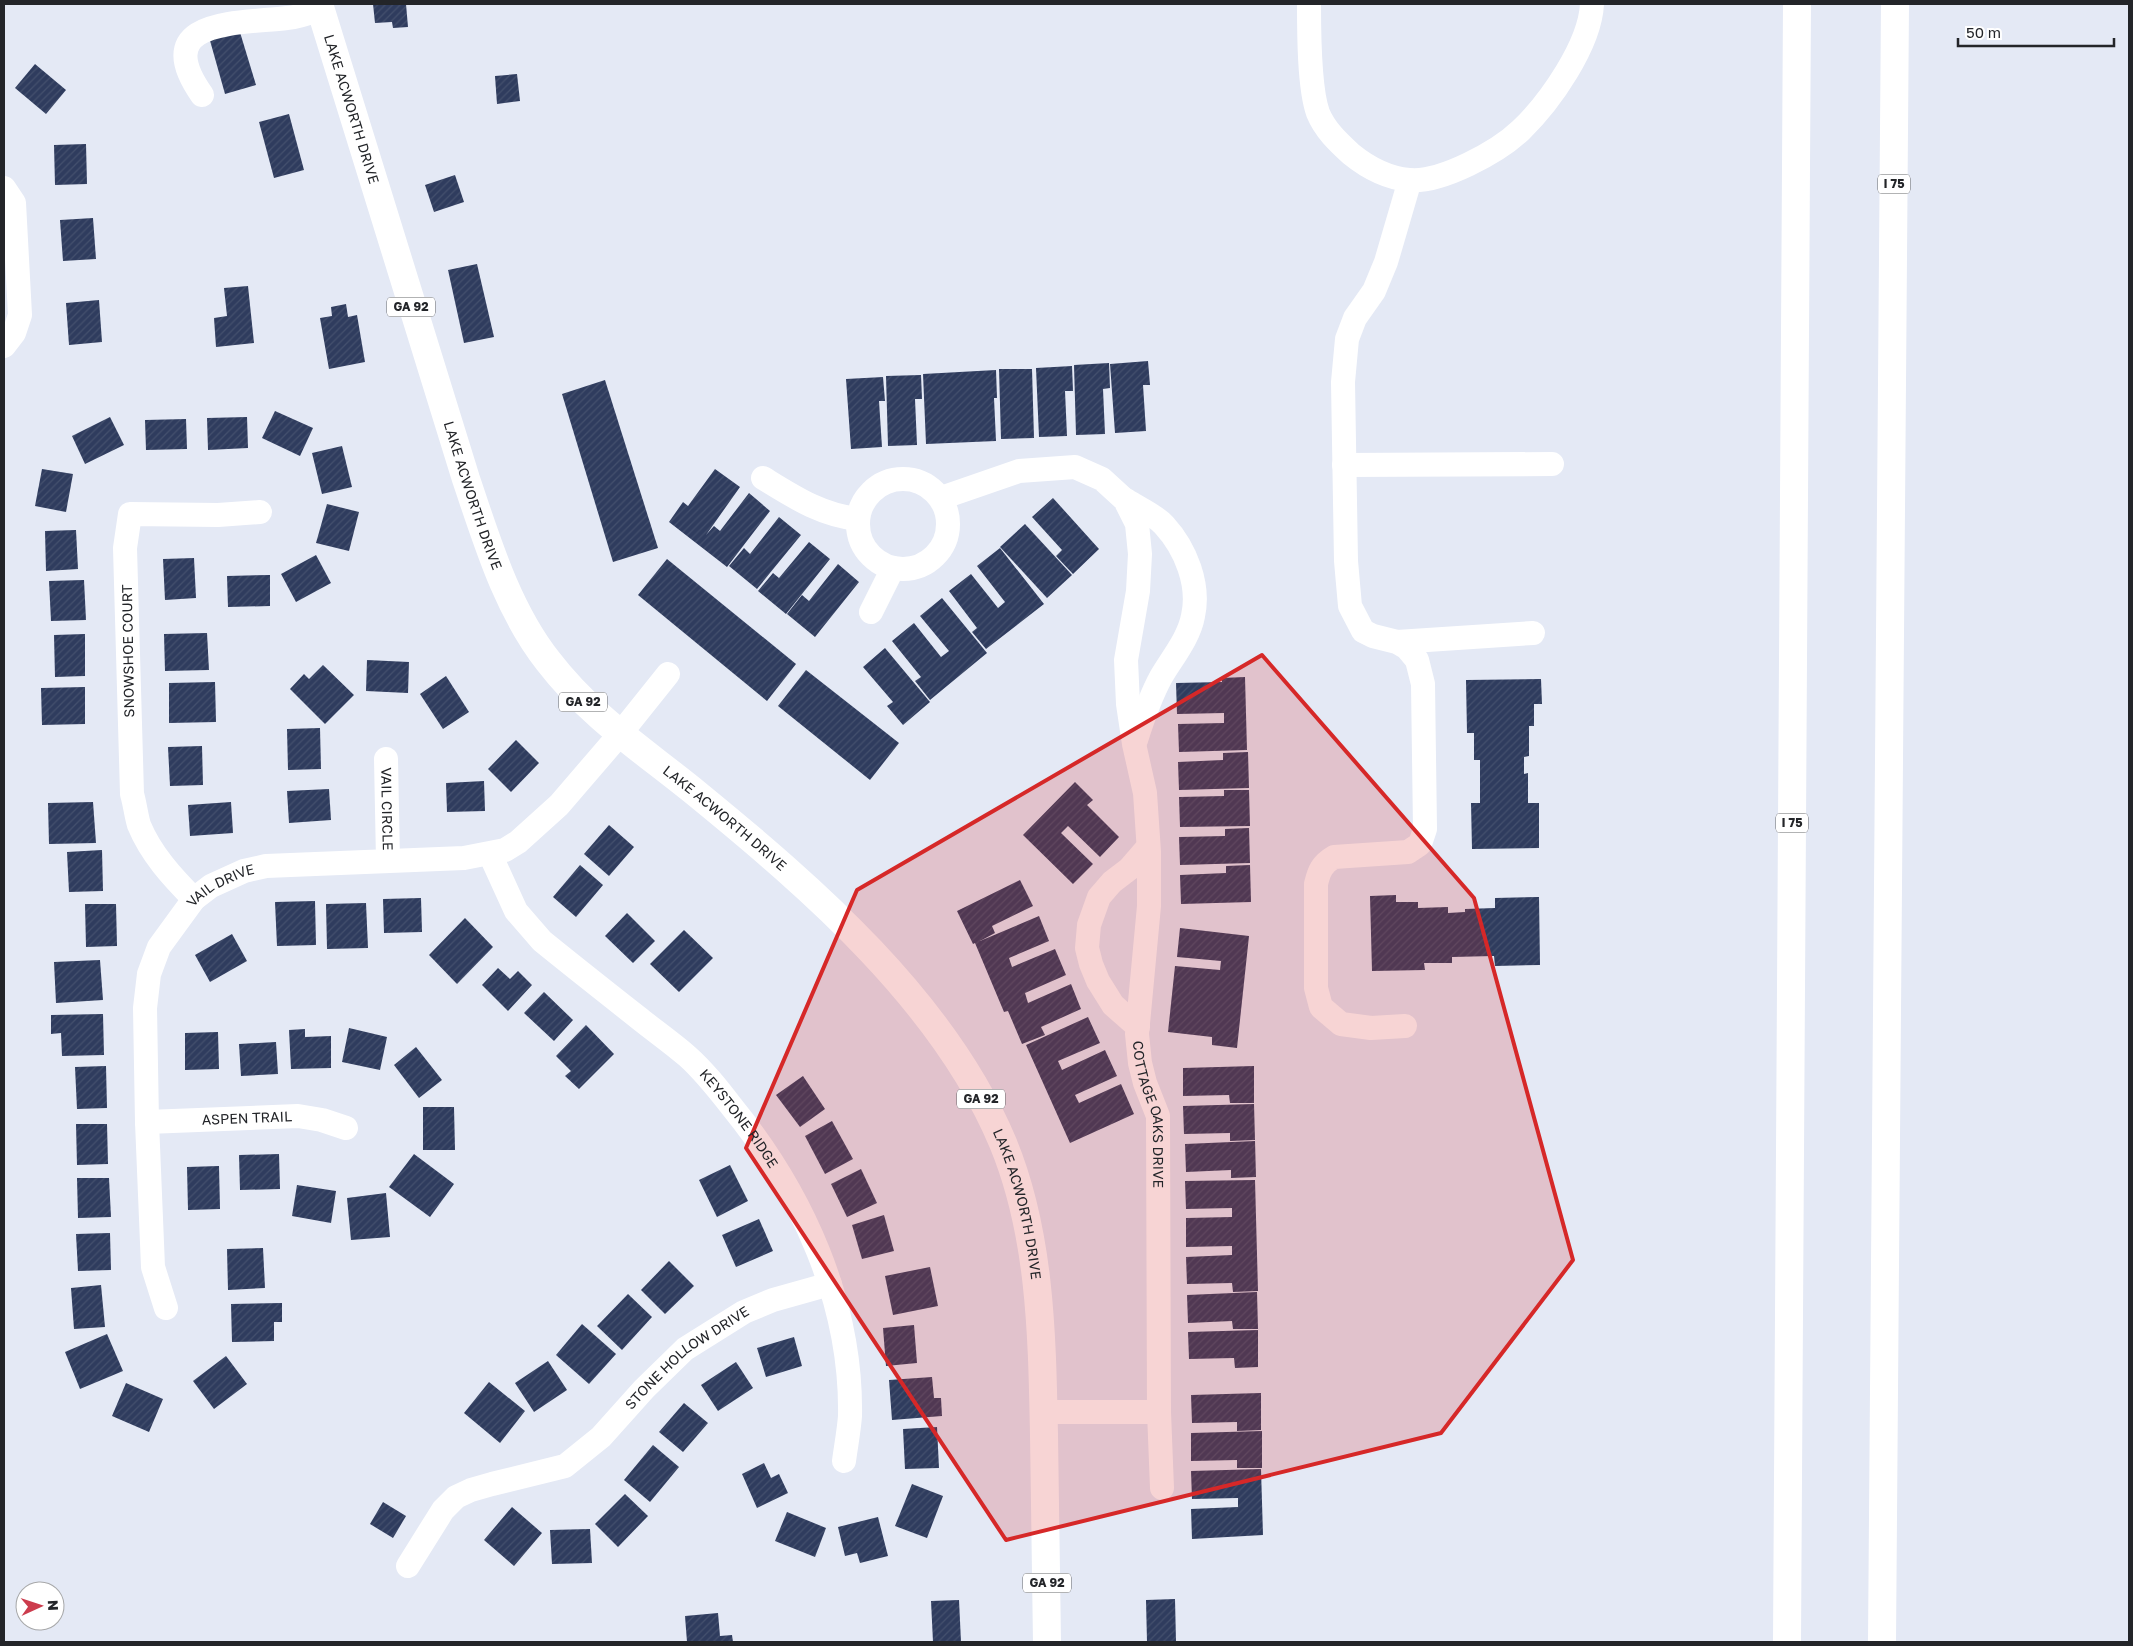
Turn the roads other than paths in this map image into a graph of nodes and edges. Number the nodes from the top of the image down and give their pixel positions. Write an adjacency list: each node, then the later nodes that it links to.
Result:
1 (1309, 4): 7 (street)
2 (1592, 4): 7 (street)
3 (1798, 4): 41 (main road, I 75)
4 (1895, 4): 42 (main road, I 75)
5 (320, 7): 6 (street); 22 (main road, LAKE ACWORTH DRIVE / GA 92)
6 (202, 95)
7 (1410, 180): 11 (street)
8 (4, 188): 9 (street)
9 (4, 346)
10 (1552, 464): 11 (street)
11 (1344, 465): 20 (street)
12 (763, 478): 16 (street)
13 (941, 498): 14 (street, COTTAGE OAKS DRIVE); 16 (street); 17 (street)
14 (1125, 500): 23 (street, COTTAGE OAKS DRIVE); 23 (street, COTTAGE OAKS DRIVE)
15 (260, 512): 28 (street, SNOWSHOE COURT)
16 (858, 519): 17 (street)
17 (893, 568): 18 (street)
18 (871, 612)
19 (1533, 633): 20 (street)
20 (1397, 642): 29 (street)
21 (668, 674): 22 (street, VAIL DRIVE)
22 (620, 734): 26 (street, VAIL DRIVE); 35 (main road, LAKE ACWORTH DRIVE / GA 92)
23 (1134, 744): 25 (street, COTTAGE OAKS DRIVE)
24 (386, 759): 27 (street, VAIL CIRCLE)
25 (1148, 847): 30 (street, COTTAGE OAKS DRIVE); 30 (street)
26 (490, 854): 27 (street, VAIL DRIVE); 33 (street, KEYSTONE RIDGE)
27 (388, 860): 28 (street, VAIL DRIVE)
28 (194, 899): 31 (street, VAIL DRIVE)
29 (1406, 1026)
30 (1138, 1027): 36 (street, COTTAGE OAKS DRIVE)
31 (147, 1122): 32 (street, ASPEN TRAIL); 34 (street, VAIL DRIVE)
32 (346, 1128)
33 (830, 1284): 37 (street, KEYSTONE RIDGE); 39 (street, STONE HOLLOW DRIVE)
34 (166, 1308)
35 (1044, 1412): 36 (street); 40 (main road, LAKE ACWORTH DRIVE / GA 92)
36 (1159, 1412): 38 (street, COTTAGE OAKS DRIVE)
37 (844, 1461)
38 (1162, 1488)
39 (408, 1566)
40 (1047, 1642)
41 (1787, 1642)
42 (1882, 1642)

